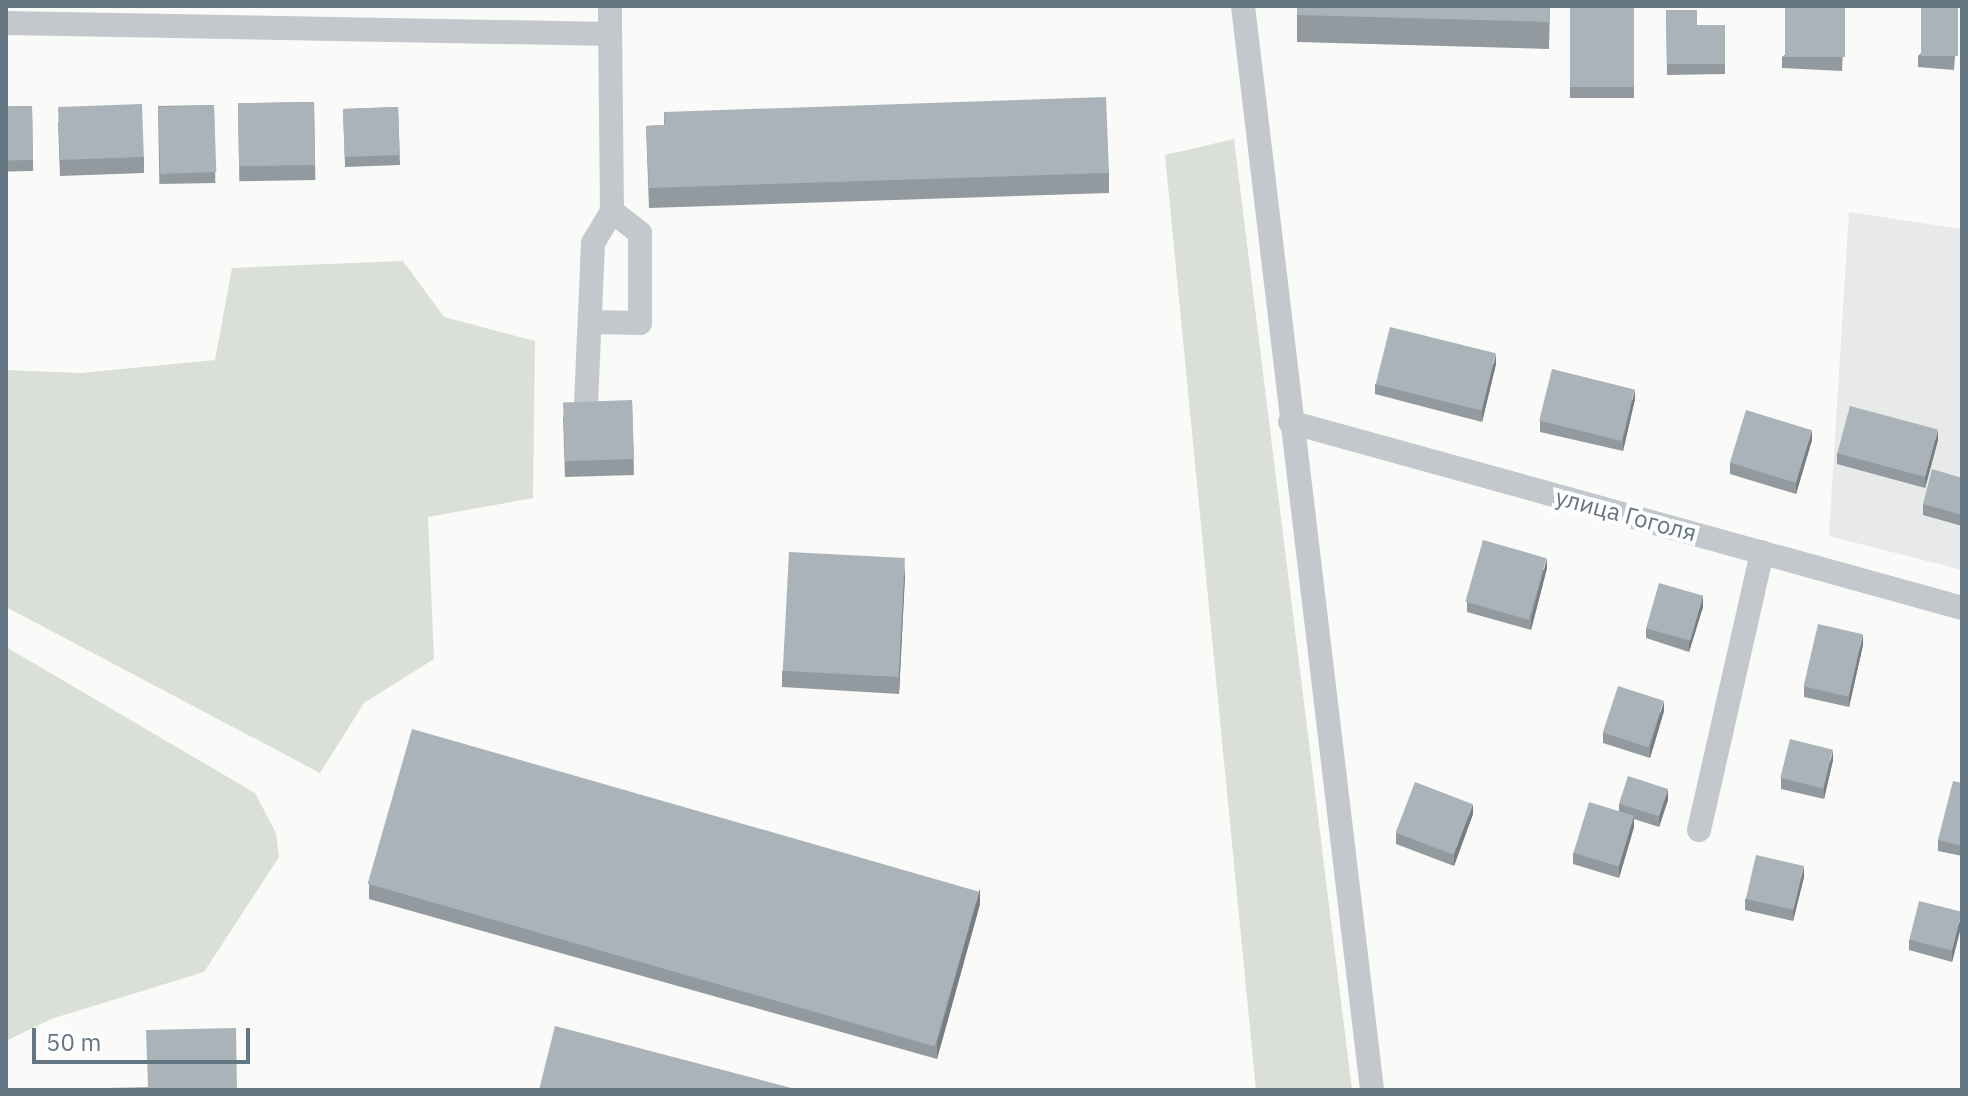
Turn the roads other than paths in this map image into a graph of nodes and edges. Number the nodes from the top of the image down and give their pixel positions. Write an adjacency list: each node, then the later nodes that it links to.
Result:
1 (610, 6): 4 (street)
2 (1243, 6): 8 (street)
3 (6, 23): 4 (street)
4 (610, 34): 5 (street)
5 (612, 211): 6 (street); 6 (street)
6 (590, 322): 7 (street)
7 (586, 404)
8 (1290, 422): 9 (street, улица Гоголя); 12 (street)
9 (1762, 552): 10 (street, улица Гоголя); 11 (street)
10 (1962, 608)
11 (1699, 830)
12 (1372, 1090)

